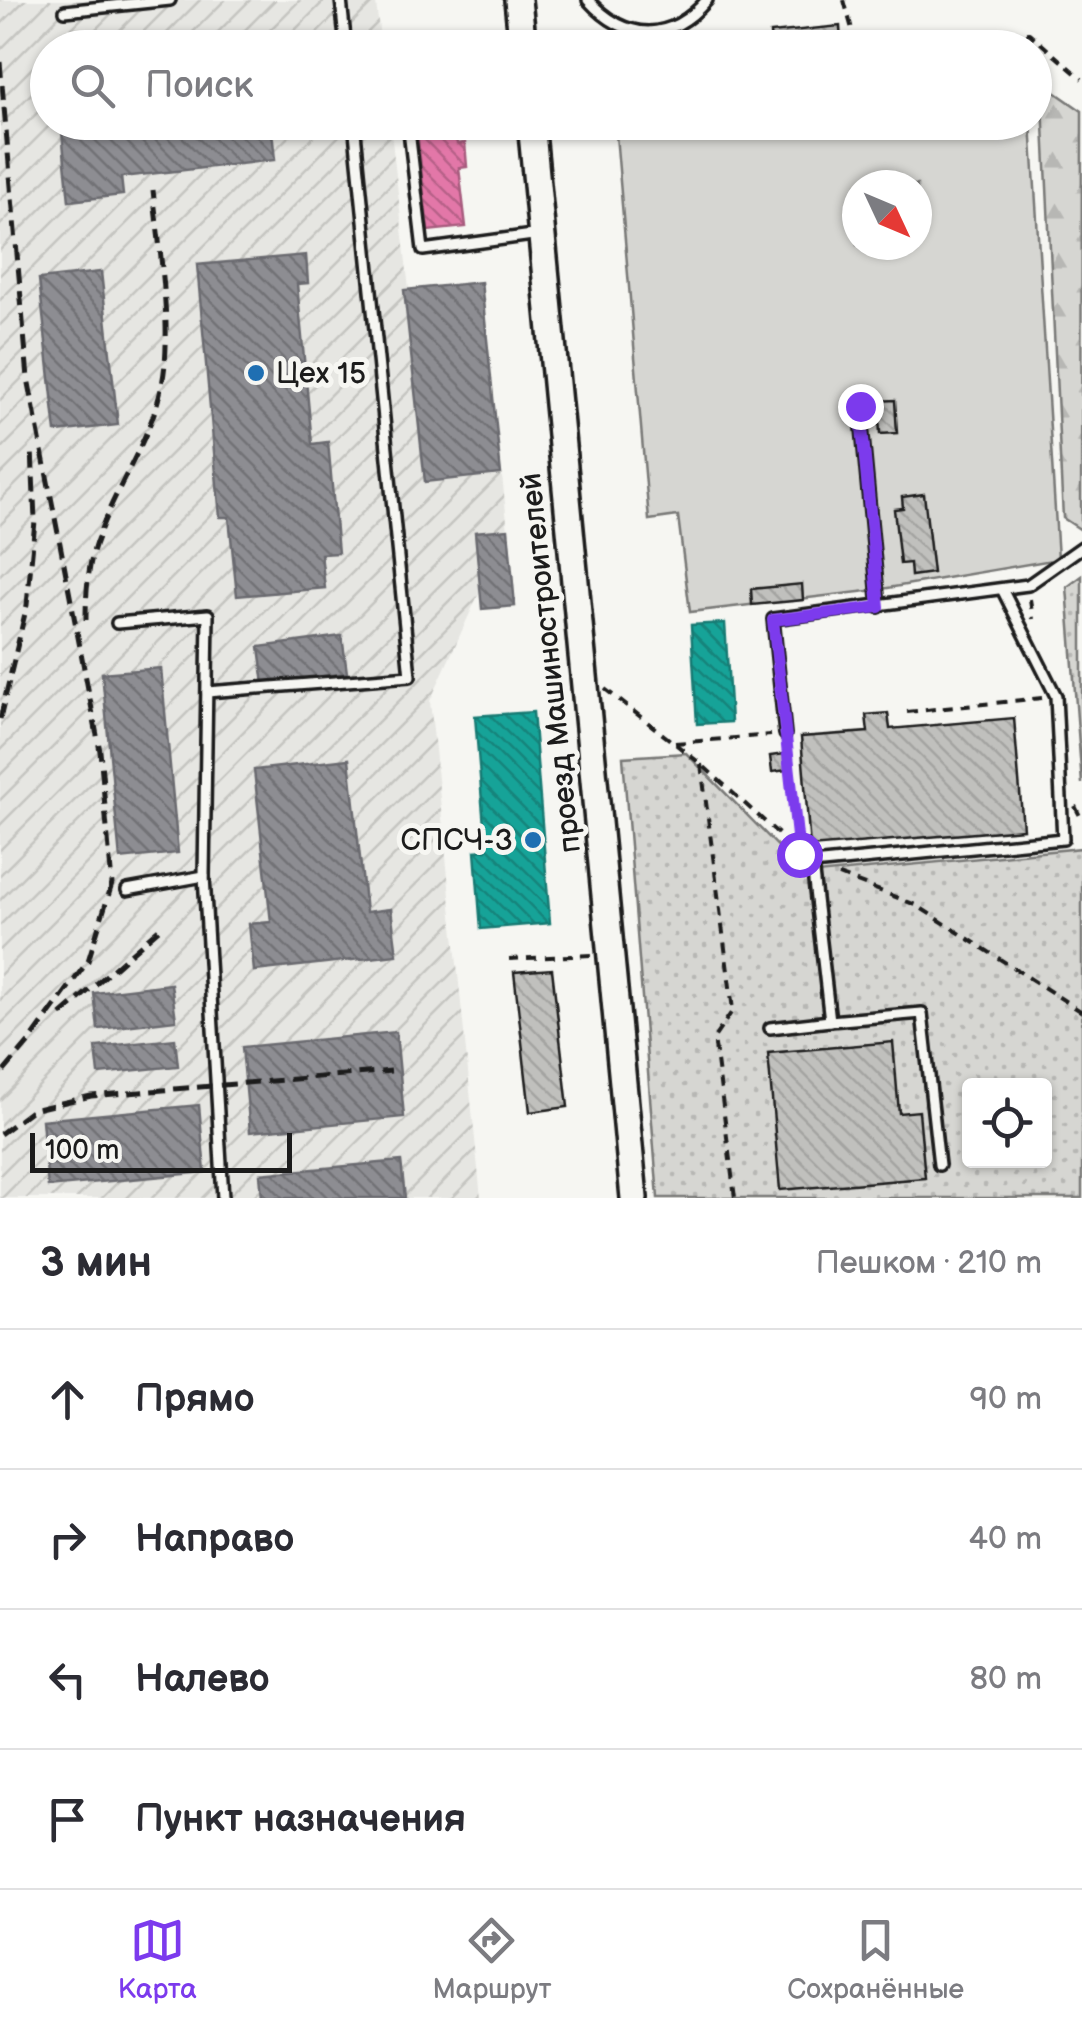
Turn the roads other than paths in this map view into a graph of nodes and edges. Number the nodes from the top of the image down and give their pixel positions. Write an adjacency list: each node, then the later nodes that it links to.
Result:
1 (170, 0): 6 (lane)
2 (341, 0): 7 (lane)
3 (518, 0): 8 (street)
4 (588, 0): 9 (lane)
5 (707, 0): 10 (lane)
6 (65, 11)
7 (344, 30)
8 (522, 30)
9 (631, 30)
10 (666, 30)
11 (356, 140): 20 (lane)
12 (410, 140): 14 (lane)
13 (533, 140): 14 (street, проезд Машиностроителей)
14 (541, 234): 28 (street, проезд Машиностроителей)
15 (860, 406): 18 (lane)
16 (1082, 546): 17 (lane)
17 (1002, 589): 18 (lane); 24 (lane)
18 (879, 607): 21 (lane)
19 (117, 623): 20 (lane)
20 (207, 692): 22 (lane)
21 (785, 734)
22 (204, 876): 23 (lane); 27 (lane)
23 (126, 890)
24 (830, 1021): 25 (lane); 26 (lane)
25 (770, 1028)
26 (938, 1165)
27 (223, 1198)
28 (634, 1198)

